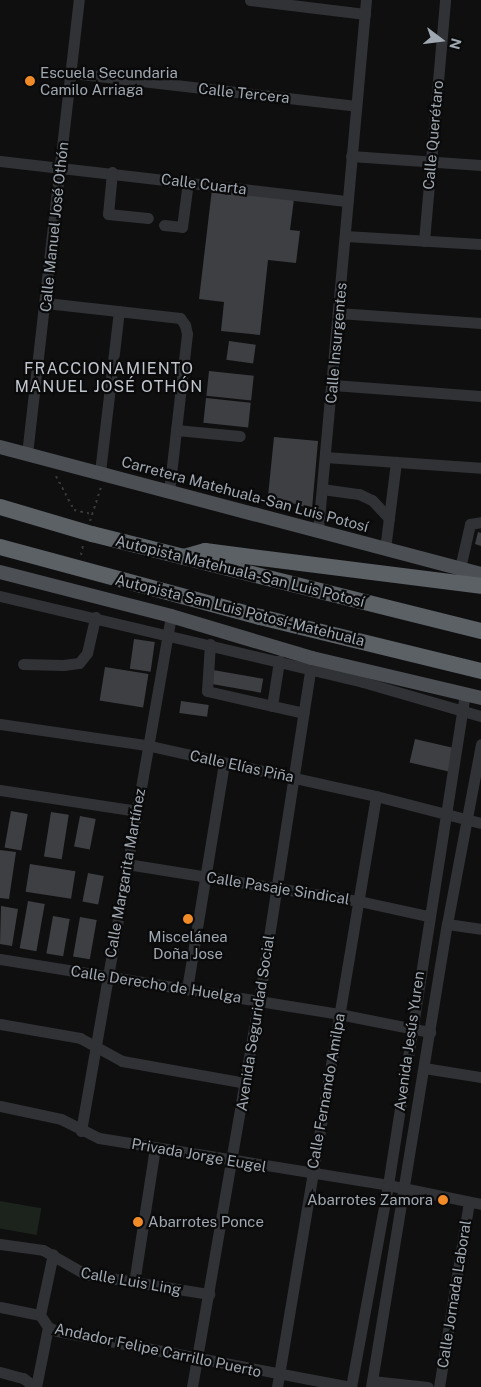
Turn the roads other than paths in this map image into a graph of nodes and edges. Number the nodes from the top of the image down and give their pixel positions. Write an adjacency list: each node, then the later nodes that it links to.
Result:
1 (79, 0): 6 (street, Calle Manuel José Othón)
2 (250, 0): 5 (street)
3 (366, 0): 5 (street, Calle Insurgentes)
4 (445, 0): 10 (street, Calle Querétaro)
5 (365, 14): 7 (street, Calle Insurgentes)
6 (72, 74): 7 (street, Calle Tercera); 12 (street, Calle Manuel José Othón)
7 (356, 106): 8 (street, Calle Insurgentes)
8 (351, 156): 10 (street); 15 (street, Calle Insurgentes)
9 (0, 161): 12 (street, Calle Cuarta)
10 (430, 162): 11 (street); 19 (street, Calle Querétaro)
11 (481, 165)
12 (60, 167): 13 (street, Calle Cuarta); 21 (street, Calle Manuel José Othón)
13 (112, 172): 14 (street, Calle Cuarta); 16 (street)
14 (188, 182): 15 (street, Calle Cuarta); 17 (street)
15 (348, 201): 18 (street, Calle Insurgentes)
16 (148, 218)
17 (164, 225)
18 (345, 236): 19 (street); 23 (street, Calle Insurgentes)
19 (424, 240): 20 (street)
20 (481, 244)
21 (46, 304): 22 (street); 30 (street, Calle Manuel José Othón)
22 (119, 311): 27 (street); 34 (street)
23 (338, 312): 24 (street); 25 (street, Calle Insurgentes)
24 (481, 323)
25 (334, 385): 26 (street); 31 (street, Calle Insurgentes)
26 (481, 396)
27 (176, 430): 28 (street); 36 (street)
28 (240, 436)
29 (0, 447): 30 (main road, Carretera Matehuala-San Luis Potosí)
30 (28, 454): 34 (main road, Carretera Matehuala-San Luis Potosí)
31 (325, 457): 32 (street); 35 (street, Calle Insurgentes)
32 (396, 462): 33 (street); 38 (street)
33 (481, 468)
34 (100, 472): 36 (main road, Carretera Matehuala-San Luis Potosí)
35 (322, 490): 38 (street); 40 (street, Calle Insurgentes)
36 (169, 492): 40 (main road, Carretera Matehuala-San Luis Potosí)
37 (0, 507): 44 (highway, Autopista Matehuala-San Luis Potosí)
38 (389, 518): 42 (street)
39 (475, 523): 46 (street)
40 (318, 530): 42 (main road, Carretera Matehuala-San Luis Potosí)
41 (0, 548): 45 (highway, Autopista San Luis Potosí-Matehuala)
42 (385, 549): 46 (main road, Carretera Matehuala-San Luis Potosí)
43 (0, 556): 45 (highway)
44 (183, 557): 49 (highway); 53 (highway, Autopista Matehuala-San Luis Potosí)
45 (50, 561): 59 (highway, Autopista San Luis Potosí-Matehuala)
46 (460, 568): 48 (main road, Carretera Matehuala-San Luis Potosí)
47 (0, 572): 51 (main road)
48 (481, 574)
49 (481, 586)
50 (0, 596): 52 (street)
51 (171, 616): 54 (street, Calle Margarita Martínez); 58 (main road)
52 (95, 618): 54 (street); 57 (street)
53 (481, 631)
54 (167, 634): 55 (street); 70 (street, Calle Margarita Martínez)
55 (210, 644): 56 (street); 64 (street)
56 (279, 661): 58 (street); 64 (street)
57 (24, 664)
58 (311, 664): 60 (main road); 61 (street); 66 (street, Avenida Seguridad Social)
59 (481, 671)
60 (386, 675): 61 (main road); 62 (main road)
61 (363, 682): 65 (street)
62 (465, 694): 63 (main road); 65 (street, Avenida Jesús Yuren)
63 (481, 698)
64 (272, 706): 66 (street)
65 (462, 711): 67 (street); 76 (street, Avenida Jesús Yuren)
66 (304, 713): 72 (street, Avenida Seguridad Social)
67 (481, 716)
68 (0, 724): 70 (street, Calle Elías Piña)
69 (481, 744): 77 (street, Avenida Jesús Yuren)
70 (146, 746): 71 (street, Calle Elías Piña); 75 (street, Calle Margarita Martínez)
71 (224, 764): 72 (street, Calle Elías Piña); 80 (street)
72 (294, 777): 74 (street, Calle Elías Piña); 81 (street, Avenida Seguridad Social)
73 (0, 790): 75 (street)
74 (376, 796): 76 (street, Calle Elías Piña); 82 (street, Calle Fernando Amilpa)
75 (137, 812): 79 (street, Calle Margarita Martínez)
76 (444, 812): 77 (street, Calle Elías Piña); 83 (street, Avenida Jesús Yuren)
77 (466, 819): 78 (street, Calle Elías Piña); 84 (street, Avenida Jesús Yuren)
78 (481, 823)
79 (127, 864): 80 (street, Calle Pasaje Sindical); 87 (street, Calle Margarita Martínez)
80 (206, 876): 81 (street, Calle Pasaje Sindical); 88 (street)
81 (276, 888): 82 (street, Calle Pasaje Sindical); 89 (street, Avenida Seguridad Social)
82 (359, 900): 83 (street, Calle Pasaje Sindical); 90 (street, Calle Fernando Amilpa)
83 (428, 916): 92 (street, Avenida Jesús Yuren)
84 (447, 924): 85 (street); 93 (street, Avenida Jesús Yuren)
85 (481, 929)
86 (0, 959): 87 (street, Calle Derecho de Huelga)
87 (108, 977): 88 (street, Calle Derecho de Huelga); 94 (street, Calle Margarita Martínez)
88 (187, 989): 89 (street, Calle Derecho de Huelga)
89 (259, 1001): 90 (street, Calle Derecho de Huelga); 97 (street, Avenida Seguridad Social)
90 (339, 1014): 92 (street, Calle Derecho de Huelga); 103 (street, Calle Fernando Amilpa)
91 (0, 1024): 94 (street)
92 (411, 1028): 93 (street, Calle Derecho de Huelga); 104 (street, Avenida Jesús Yuren)
93 (430, 1032): 95 (street, Avenida Jesús Yuren)
94 (96, 1046): 97 (street); 100 (street, Calle Margarita Martínez)
95 (424, 1068): 96 (street); 105 (street, Avenida Jesús Yuren)
96 (481, 1077)
97 (245, 1084): 102 (street, Avenida Seguridad Social)
98 (1, 1106): 99 (street); 100 (street, Privada Jorge Eugel)
99 (0, 1119)
100 (81, 1131): 101 (street, Privada Jorge Eugel)
101 (154, 1148): 102 (street, Privada Jorge Eugel); 110 (street)
102 (231, 1161): 103 (street, Privada Jorge Eugel); 111 (street, Avenida Seguridad Social)
103 (311, 1174): 104 (street, Privada Jorge Eugel); 117 (street, Calle Fernando Amilpa)
104 (388, 1185): 105 (street, Privada Jorge Eugel); 123 (street, Avenida Jesús Yuren)
105 (404, 1188): 106 (street, Privada Jorge Eugel); 119 (street, Avenida Jesús Yuren)
106 (469, 1202): 107 (street, Privada Jorge Eugel); 125 (street, Calle Jornada Laboral)
107 (481, 1204)
108 (0, 1244): 109 (street, Calle Luis Ling)
109 (53, 1254): 110 (street, Calle Luis Ling); 113 (street)
110 (134, 1283): 111 (street, Calle Luis Ling)
111 (209, 1294): 115 (street, Avenida Seguridad Social)
112 (0, 1307): 113 (street, Andador Felipe Carrillo Puerto)
113 (40, 1315): 114 (street, Andador Felipe Carrillo Puerto)
114 (48, 1328): 115 (street, Andador Felipe Carrillo Puerto); 120 (street)
115 (197, 1359): 117 (street, Andador Felipe Carrillo Puerto); 121 (street, Avenida Seguridad Social)
116 (0, 1372): 118 (street)
117 (279, 1375): 122 (street, Calle Fernando Amilpa); 123 (street, Andador Felipe Carrillo Puerto)
118 (22, 1382): 120 (street)
119 (371, 1384): 124 (street)
120 (36, 1387)
121 (192, 1387)
122 (277, 1387)
123 (351, 1387)
124 (428, 1387)
125 (439, 1387)

